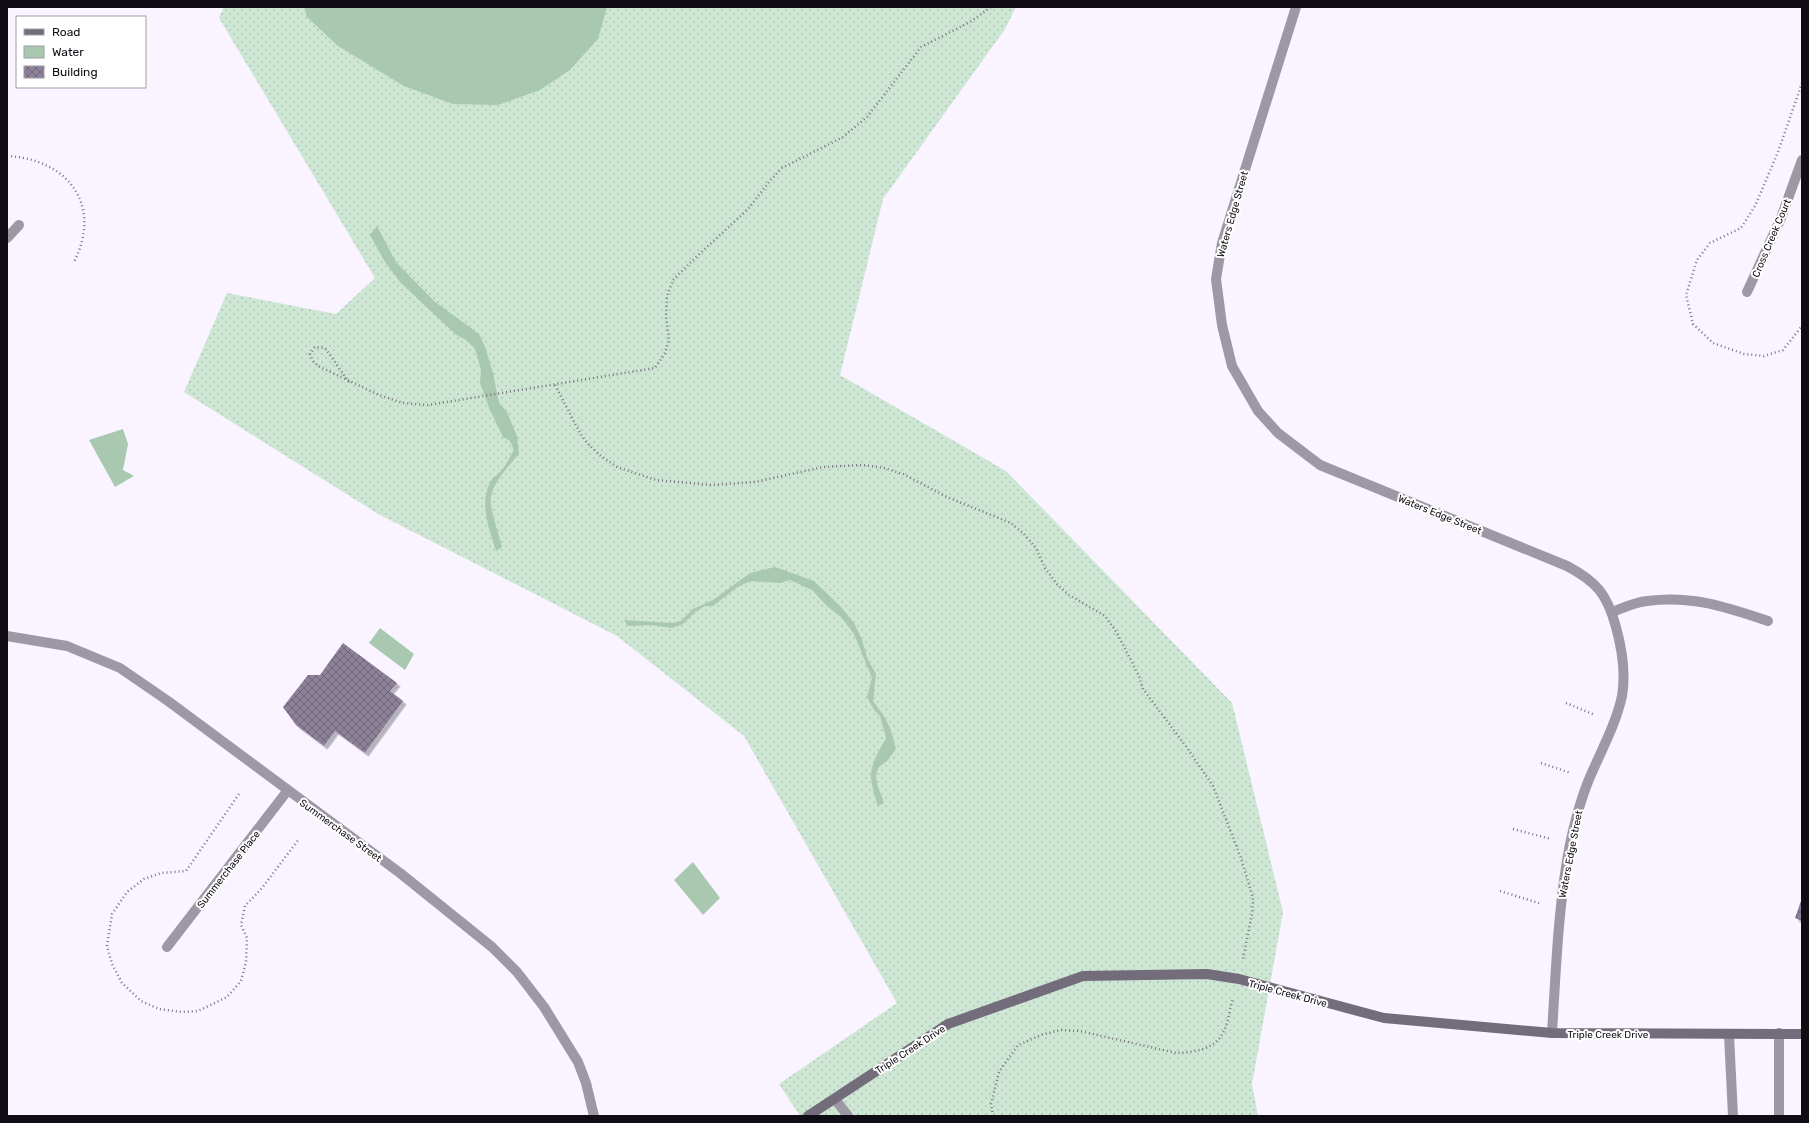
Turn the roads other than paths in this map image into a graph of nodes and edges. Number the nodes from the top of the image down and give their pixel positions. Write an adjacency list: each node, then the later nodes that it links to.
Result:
1 (1296, 7): 6 (street, Waters Edge Street)
2 (1802, 160): 5 (street, Cross Creek Court)
3 (19, 225): 4 (street)
4 (7, 238)
5 (1747, 292)
6 (1612, 612): 7 (street); 11 (street, Waters Edge Street)
7 (1768, 620)
8 (7, 636): 9 (street, Summerchase Street)
9 (288, 790): 10 (street, Summerchase Place); 16 (street, Summerchase Street)
10 (167, 947)
11 (1552, 1033): 14 (street, Triple Creek Drive); 15 (street, Triple Creek Drive)
12 (1780, 1033): 13 (street, Triple Creek Drive); 14 (street, Triple Creek Drive); 20 (street)
13 (1802, 1034)
14 (1729, 1035): 19 (street)
15 (835, 1099): 17 (street, Triple Creek Drive); 18 (street)
16 (594, 1116)
17 (808, 1116)
18 (848, 1116)
19 (1733, 1116)
20 (1779, 1116)

